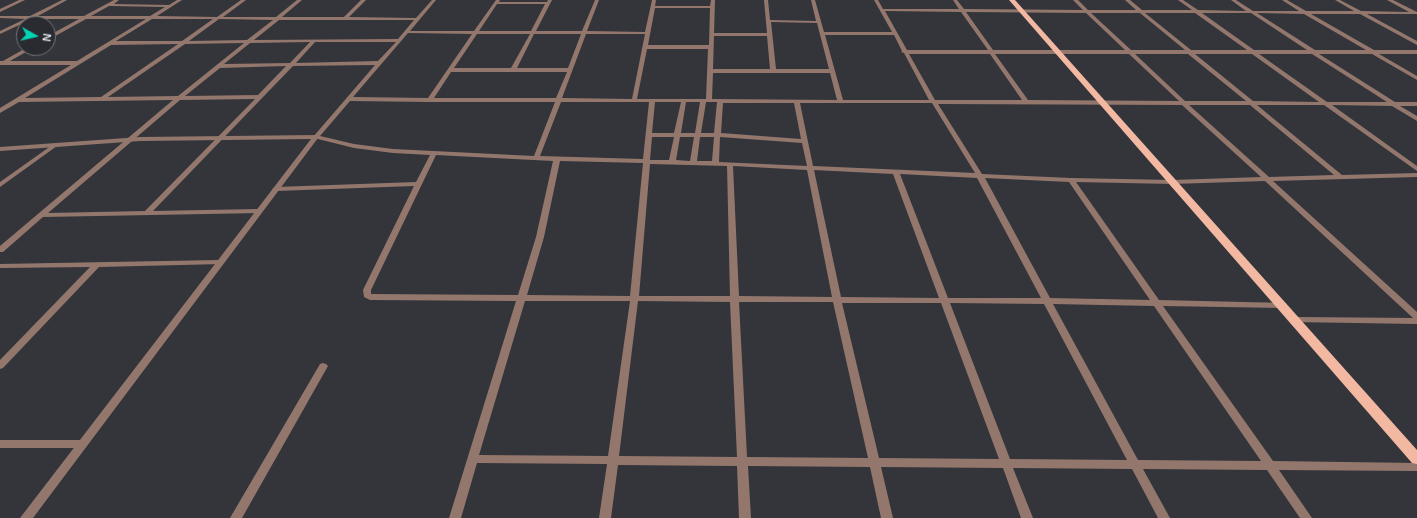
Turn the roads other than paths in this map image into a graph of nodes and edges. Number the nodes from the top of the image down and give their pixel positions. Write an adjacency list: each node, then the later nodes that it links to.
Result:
1 (23, 0): 31 (street)
2 (65, 0): 41 (street)
3 (117, 0): 26 (street)
4 (180, 0): 27 (street)
5 (244, 0): 47 (street)
6 (300, 0): 48 (street)
7 (364, 0): 49 (street)
8 (434, 0): 50 (street)
9 (597, 0): 59 (street)
10 (654, 0): 28 (street)
11 (713, 0): 29 (street)
12 (766, 0): 51 (street)
13 (813, 0): 52 (street)
14 (876, 0): 30 (street)
15 (955, 0): 32 (street)
16 (1012, 0): 33 (main road)
17 (1075, 0): 34 (street)
18 (1127, 0): 35 (street)
19 (1180, 0): 36 (street)
20 (1232, 0): 37 (street)
21 (1284, 0): 38 (street)
22 (1337, 0): 39 (street)
23 (1390, 0): 40 (street)
24 (497, 1): 25 (street); 55 (street)
25 (549, 1): 58 (street)
26 (107, 5): 27 (street); 45 (street)
27 (171, 6): 46 (street)
28 (652, 7): 29 (street); 60 (street)
29 (713, 7): 62 (street)
30 (881, 10): 32 (street); 63 (street)
31 (0, 11)
32 (963, 11): 33 (street); 73 (street)
33 (1022, 11): 34 (street); 77 (main road)
34 (1088, 12): 35 (street); 78 (street)
35 (1141, 12): 36 (street); 74 (street)
36 (1197, 12): 37 (street); 79 (street)
37 (1252, 12): 38 (street); 75 (street)
38 (1305, 13): 39 (street); 80 (street)
39 (1361, 13): 40 (street); 70 (street)
40 (1417, 13)
41 (34, 16)
42 (0, 17): 43 (street)
43 (16, 17)
44 (56, 17): 45 (street)
45 (85, 17): 46 (street); 57 (street)
46 (151, 18): 47 (street); 68 (street)
47 (218, 18): 48 (street); 69 (street)
48 (276, 18): 49 (street); 67 (street)
49 (345, 19): 50 (street)
50 (417, 19): 54 (street)
51 (769, 21): 52 (street); 64 (street)
52 (819, 22): 61 (street)
53 (16, 25): 56 (street)
54 (406, 32): 55 (street); 65 (street)
55 (476, 32): 58 (street); 88 (street)
56 (0, 33)
57 (56, 33)
58 (533, 33): 59 (street); 89 (street)
59 (585, 33): 60 (street); 90 (street)
60 (647, 33): 71 (street)
61 (822, 33): 63 (street); 93 (street)
62 (712, 34): 64 (street); 72 (street)
63 (894, 34): 76 (street)
64 (770, 35): 92 (street)
65 (398, 40): 66 (street); 84 (street)
66 (314, 41): 67 (street); 86 (street)
67 (247, 42): 69 (street); 87 (street)
68 (110, 43): 69 (street); 83 (street)
69 (184, 43): 97 (street)
70 (1417, 43)
71 (645, 46): 72 (street); 106 (street)
72 (712, 47): 91 (street)
73 (990, 51): 76 (street); 77 (street); 110 (street)
74 (1190, 51): 78 (street); 79 (street); 113 (street)
75 (1313, 51): 79 (street); 80 (street); 115 (street)
76 (904, 52): 108 (street)
77 (1058, 52): 78 (street); 111 (main road)
78 (1130, 52): 112 (street)
79 (1252, 52): 114 (street)
80 (1371, 52): 81 (street); 94 (street)
81 (1417, 52)
82 (16, 56): 85 (street)
83 (79, 63): 85 (street); 99 (street)
84 (378, 63): 86 (street); 98 (street)
85 (1, 64)
86 (290, 65): 87 (street); 95 (street)
87 (218, 66): 96 (street)
88 (450, 70): 89 (street); 100 (street)
89 (513, 70): 90 (street)
90 (570, 70): 105 (street)
91 (710, 71): 92 (street); 103 (street)
92 (774, 71): 93 (street)
93 (832, 71): 109 (street)
94 (1417, 78)
95 (259, 97): 96 (street); 124 (street)
96 (179, 98): 97 (street); 125 (street)
97 (102, 99): 99 (street)
98 (348, 99): 100 (street); 123 (street)
99 (18, 100): 117 (street)
100 (429, 100): 105 (street)
101 (652, 100): 102 (street); 106 (street); 119 (street)
102 (684, 100): 103 (street); 120 (street)
103 (706, 100): 104 (street); 121 (street)
104 (720, 100): 107 (street); 122 (street)
105 (559, 101): 106 (street); 130 (street)
106 (634, 101)
107 (797, 101): 109 (street); 126 (street)
108 (933, 101): 109 (street); 110 (street); 141 (street)
109 (841, 102)
110 (1027, 103): 111 (street)
111 (1104, 103): 112 (street); 145 (main road)
112 (1184, 103): 113 (street); 144 (street)
113 (1251, 103): 114 (street); 142 (street)
114 (1325, 103): 115 (street); 138 (street)
115 (1393, 104): 116 (street); 118 (street)
116 (1417, 104)
117 (0, 111)
118 (1417, 119)
119 (648, 135): 120 (street); 132 (street)
120 (676, 135): 121 (street); 133 (street)
121 (698, 135): 122 (street); 134 (street)
122 (718, 135): 126 (street); 135 (street)
123 (316, 137): 124 (street); 129 (street); 148 (street)
124 (221, 138): 125 (street); 150 (street)
125 (130, 139): 127 (street); 151 (street)
126 (804, 141): 137 (street)
127 (55, 145): 128 (street); 147 (street)
128 (0, 149)
129 (434, 153): 130 (street); 146 (street)
130 (536, 158): 131 (street)
131 (557, 159): 132 (street); 156 (street)
132 (646, 160): 133 (street); 157 (street)
133 (672, 162): 134 (street)
134 (693, 163): 135 (street)
135 (715, 164): 136 (street)
136 (730, 164): 137 (street); 158 (street)
137 (810, 168): 139 (street); 159 (street)
138 (1417, 169)
139 (896, 173): 141 (street); 160 (street)
140 (1417, 175): 142 (street)
141 (980, 176): 143 (street); 161 (street)
142 (1340, 177): 144 (street)
143 (1071, 180): 145 (street); 162 (street)
144 (1268, 180): 145 (street); 164 (street)
145 (1172, 182): 163 (main road)
146 (418, 184): 148 (street); 156 (street)
147 (0, 185)
148 (276, 189): 149 (street)
149 (258, 211): 150 (street); 153 (street)
150 (147, 213): 151 (street)
151 (42, 215): 152 (street)
152 (0, 250)
153 (219, 262): 154 (street); 170 (street)
154 (96, 265): 155 (street); 167 (street)
155 (0, 266)
156 (520, 299): 157 (street); 171 (street)
157 (634, 300): 158 (street); 173 (street)
158 (735, 300): 159 (street); 174 (street)
159 (837, 300): 160 (street); 175 (street)
160 (944, 301): 161 (street); 176 (street)
161 (1047, 301): 162 (street); 177 (street)
162 (1156, 303): 163 (street); 178 (street)
163 (1282, 305): 165 (main road)
164 (1417, 317)
165 (1296, 320): 166 (street); 172 (main road)
166 (1417, 321)
167 (0, 366)
168 (323, 366): 181 (street)
169 (0, 444): 170 (street)
170 (82, 444): 180 (street)
171 (474, 459): 173 (street); 182 (street)
172 (1417, 459)
173 (614, 460): 174 (street); 183 (street)
174 (742, 461): 175 (street); 184 (street)
175 (874, 462): 176 (street); 185 (street)
176 (1007, 464): 177 (street); 186 (street)
177 (1136, 465): 178 (street); 187 (street)
178 (1270, 466): 179 (street); 188 (street)
179 (1417, 467)
180 (26, 518)
181 (236, 518)
182 (455, 518)
183 (605, 518)
184 (745, 518)
185 (887, 518)
186 (1027, 518)
187 (1164, 518)
188 (1306, 518)

